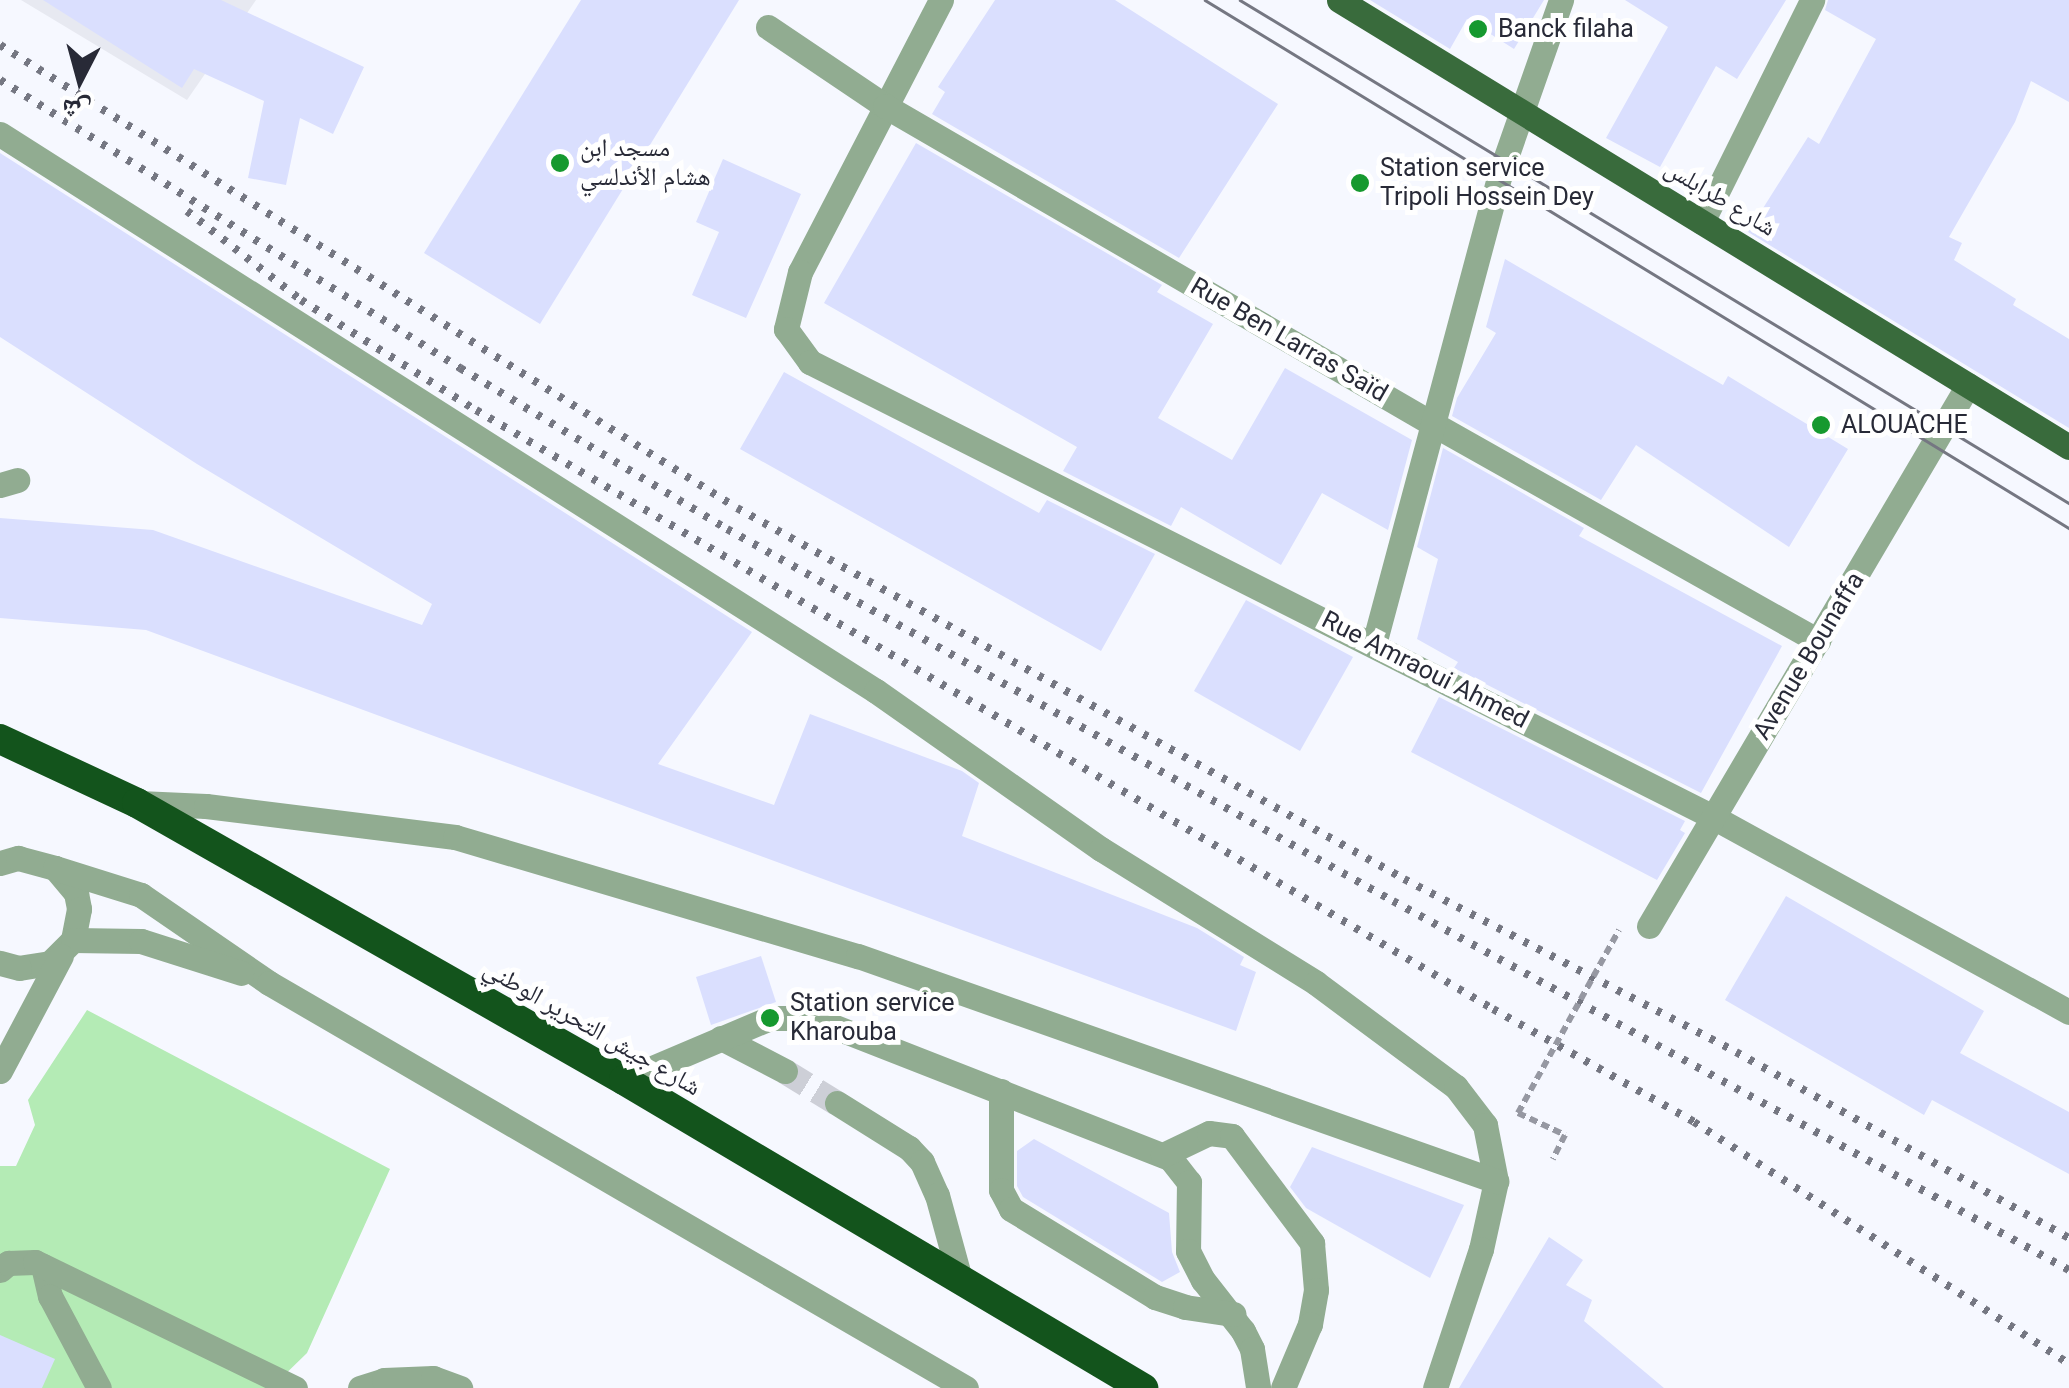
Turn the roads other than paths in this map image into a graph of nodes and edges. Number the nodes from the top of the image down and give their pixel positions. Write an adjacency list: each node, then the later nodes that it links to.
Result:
1 (941, 0): 6 (street)
2 (1340, 0): 7 (main road, شارع طرابلس)
3 (1561, 0): 7 (street)
4 (1812, 0): 9 (street)
5 (768, 27): 6 (street, Rue Ben Larras Saïd)
6 (886, 106): 11 (street, Rue Ben Larras Saïd); 14 (street, Rue Amraoui Ahmed)
7 (1523, 114): 9 (main road, شارع طرابلس); 11 (street)
8 (0, 134): 32 (street)
9 (1702, 222): 10 (main road, شارع طرابلس)
10 (1968, 385): 12 (main road, شارع طرابلس); 13 (street, Avenue Bounaffa)
11 (1433, 424): 13 (street, Rue Ben Larras Saïd); 14 (street)
12 (2069, 447)
13 (1818, 640): 17 (street, Avenue Bounaffa)
14 (1374, 644): 17 (street, Rue Amraoui Ahmed)
15 (0, 739): 16 (highway, شارع جيش التحرير الوطني)
16 (137, 803): 28 (highway, شارع جيش التحرير الوطني); 32 (street)
17 (1713, 817): 20 (street, Avenue Bounaffa); 24 (street, Rue Amraoui Ahmed)
18 (0, 863): 19 (street)
19 (55, 868): 21 (street); 23 (street)
20 (1650, 926)
21 (68, 947): 22 (street); 23 (street); 26 (street)
22 (0, 963)
23 (269, 983): 41 (street)
24 (2069, 1012)
25 (721, 1038): 27 (street); 28 (street); 29 (street)
26 (0, 1071)
27 (784, 1071)
28 (624, 1080): 35 (highway, شارع جيش التحرير الوطني)
29 (1001, 1091): 31 (street); 36 (street)
30 (837, 1103): 35 (street)
31 (1163, 1155): 36 (street); 44 (street)
32 (1496, 1180): 45 (street)
33 (43, 1266): 34 (street); 37 (street); 38 (street)
34 (0, 1270)
35 (960, 1279): 42 (highway, شارع جيش التحرير الوطني)
36 (1232, 1314): 43 (street)
37 (98, 1388)
38 (295, 1388)
39 (360, 1388): 40 (street)
40 (460, 1388)
41 (966, 1388)
42 (1143, 1388)
43 (1258, 1388)
44 (1283, 1388)
45 (1435, 1388)

